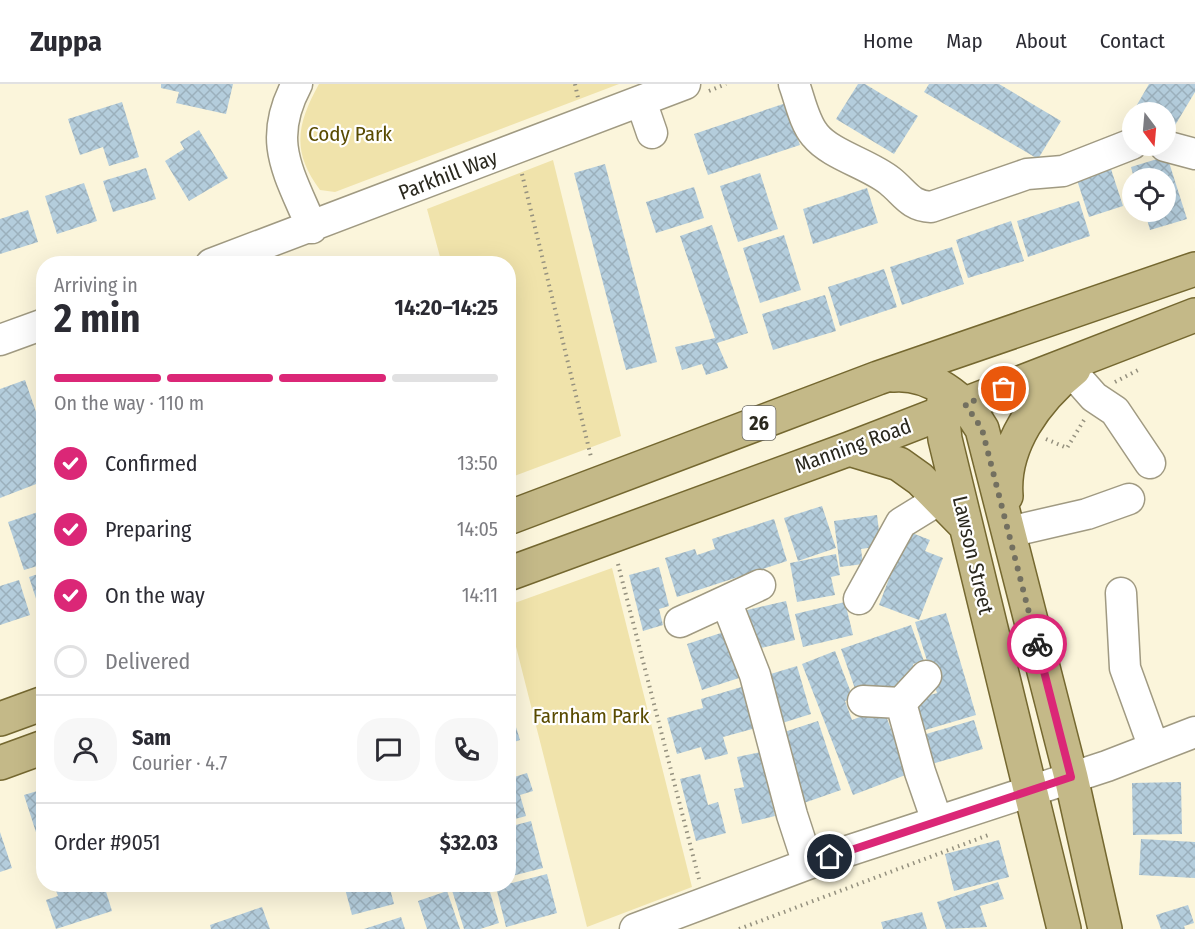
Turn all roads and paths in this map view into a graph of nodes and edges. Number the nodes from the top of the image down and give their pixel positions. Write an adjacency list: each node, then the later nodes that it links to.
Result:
1 (297, 84): 10 (street)
2 (685, 84): 4 (street, Parkhill Way)
3 (794, 84): 6 (street)
4 (641, 101): 5 (street); 8 (street, Parkhill Way)
5 (652, 133)
6 (1122, 148)
7 (1176, 149): 9 (street)
8 (514, 150): 10 (street, Parkhill Way); 22 (path)
9 (1195, 154)
10 (312, 228): 11 (street, Parkhill Way)
11 (233, 256)
12 (1195, 269): 16 (main road, 26)
13 (1195, 315): 17 (main road, Manning Road)
14 (36, 327): 15 (street)
15 (0, 340)
16 (987, 341): 19 (main road, 26); 20 (main road)
17 (1101, 352): 18 (main road); 20 (main road, Manning Road)
18 (1071, 372): 23 (street); 28 (main road)
19 (888, 375): 20 (main road); 26 (main road, 26)
20 (951, 403): 21 (main road, Manning Road); 27 (main road, Lawson Street); 28 (main road, Lawson Street)
21 (849, 449): 24 (main road); 30 (main road, Manning Road)
22 (591, 457)
23 (1150, 463)
24 (940, 499): 27 (main road); 33 (street)
25 (1129, 499): 28 (street)
26 (516, 515)
27 (966, 526): 46 (main road, Lawson Street)
28 (1009, 532): 45 (main road, Lawson Street)
29 (616, 557): 50 (path)
30 (516, 571)
31 (760, 585): 34 (street)
32 (1121, 593): 42 (street)
33 (860, 599)
34 (726, 600): 35 (street); 49 (street)
35 (680, 622)
36 (926, 676): 38 (street)
37 (862, 701): 38 (street)
38 (902, 703): 47 (street)
39 (36, 706): 40 (main road)
40 (0, 720)
41 (1195, 732): 42 (street)
42 (1154, 748): 45 (street)
43 (36, 750): 44 (main road)
44 (0, 763)
45 (1071, 777): 46 (street); 54 (main road, Lawson Street)
46 (1031, 790): 47 (street); 53 (main road, Lawson Street)
47 (937, 821): 49 (street)
48 (991, 834): 52 (path)
49 (808, 864): 50 (street)
50 (704, 901): 51 (street)
51 (634, 929)
52 (739, 929)
53 (1064, 929)
54 (1105, 929)

